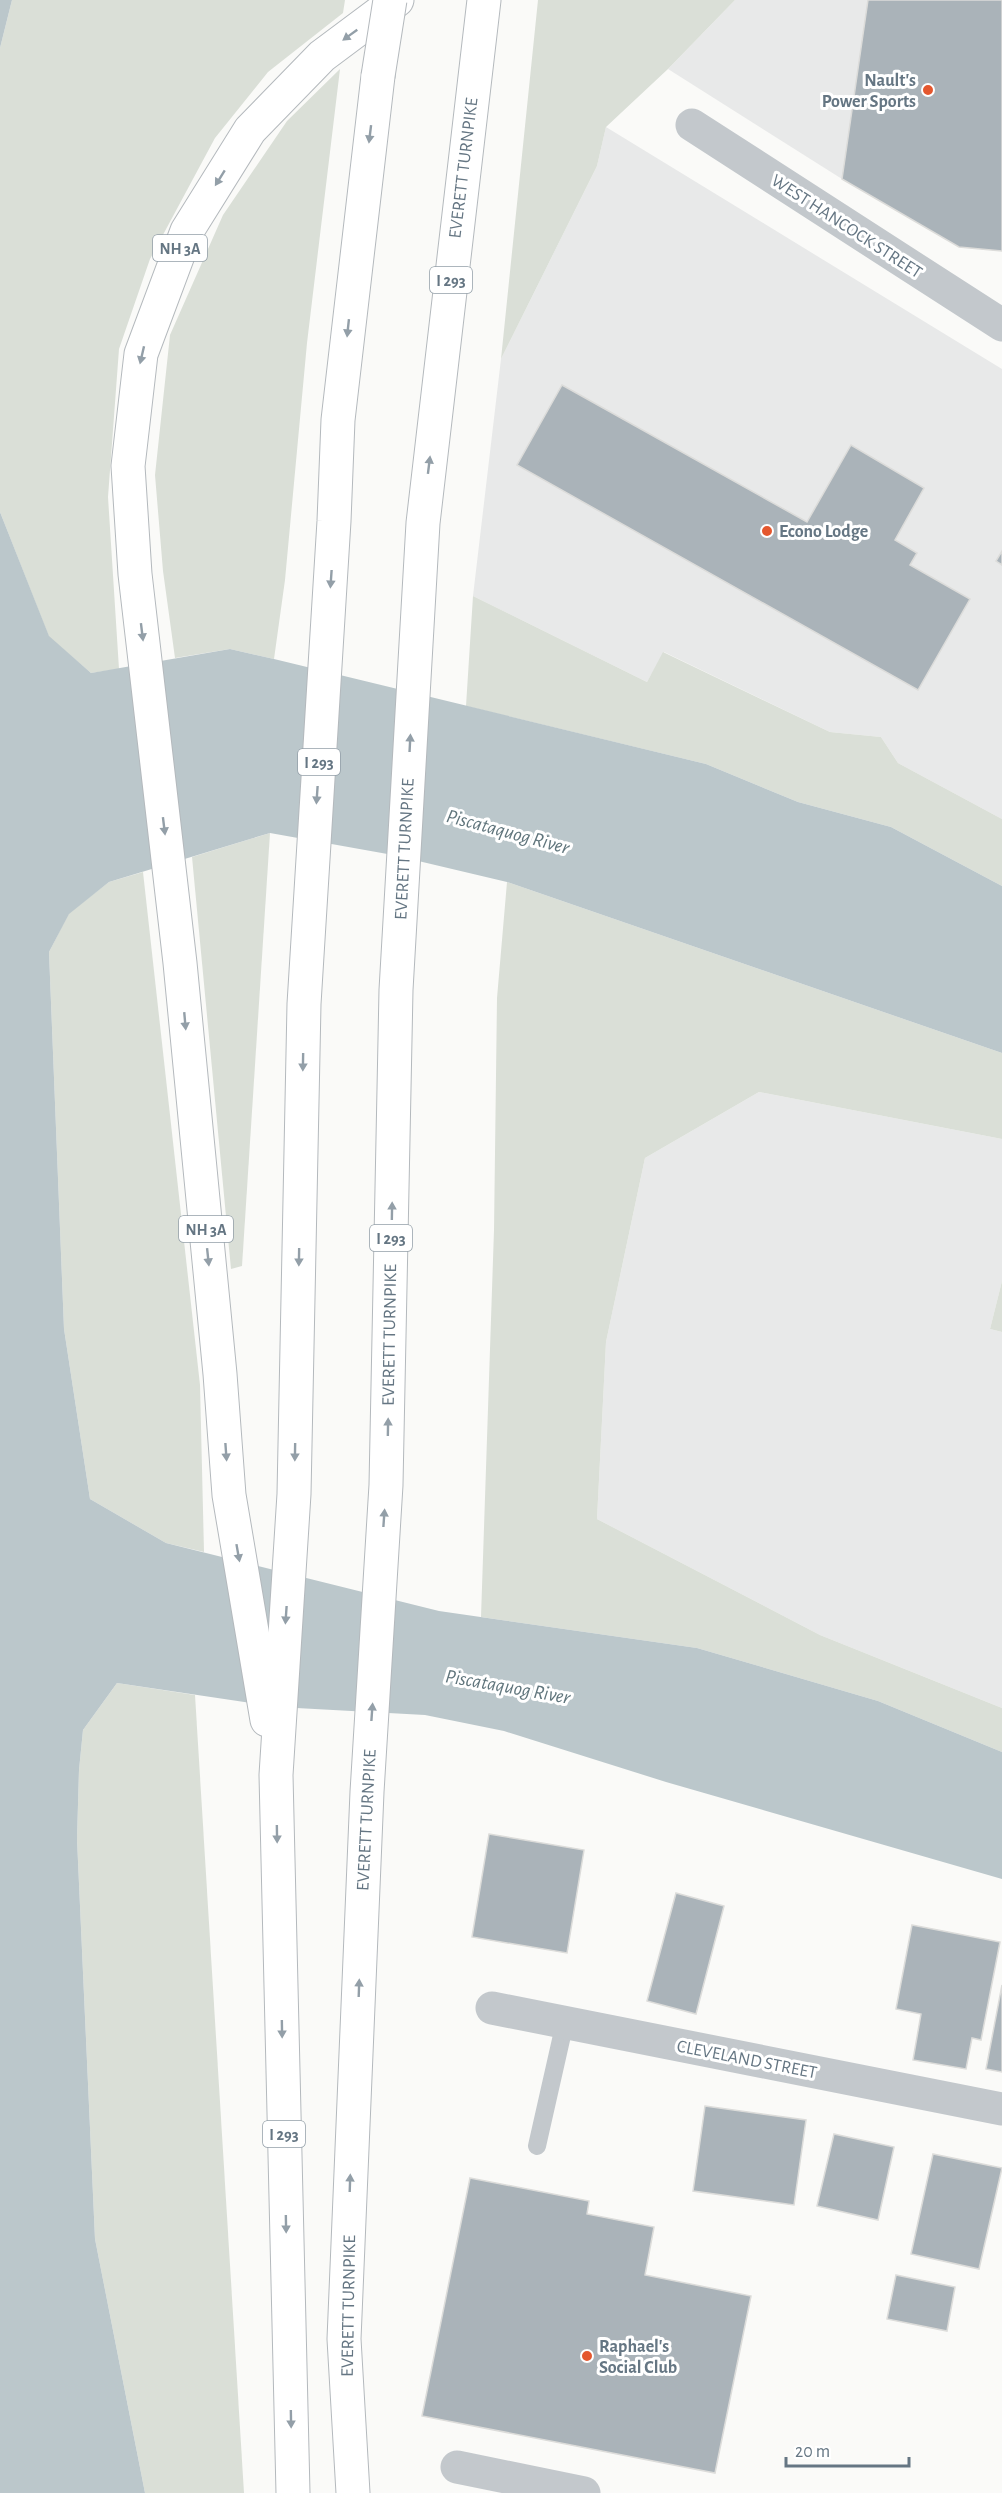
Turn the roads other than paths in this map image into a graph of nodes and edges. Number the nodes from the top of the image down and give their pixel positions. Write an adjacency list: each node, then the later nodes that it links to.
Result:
1 (390, 0): 6 (highway, I 293, one-way to 6, bridge)
2 (397, 0): 6 (highway, NH 3A, one-way to 6)
3 (484, 0): 13 (highway, EVERETT TURNPIKE / I 293, one-way to 3)
4 (693, 125): 5 (street, WEST HANCOCK STREET)
5 (1002, 325)
6 (276, 1775): 12 (highway, I 293, one-way to 12)
7 (492, 2008): 8 (street, CLEVELAND STREET)
8 (565, 2022): 9 (street, CLEVELAND STREET); 10 (lane)
9 (1002, 2109)
10 (537, 2146)
11 (457, 2467): 14 (street)
12 (293, 2493)
13 (353, 2493)
14 (584, 2493)

